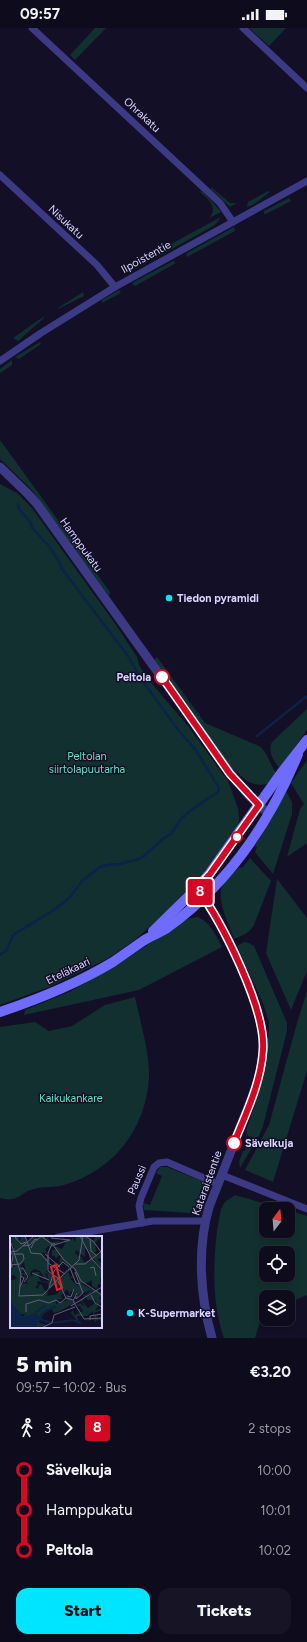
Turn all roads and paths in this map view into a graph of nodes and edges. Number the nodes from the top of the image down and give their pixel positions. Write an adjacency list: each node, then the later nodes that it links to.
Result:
1 (32, 28): 6 (street, Ohrakatu)
2 (242, 28): 3 (street)
3 (307, 88)
4 (0, 175): 7 (street, Nisukatu)
5 (307, 181): 6 (street, Ilpoistentie)
6 (233, 222): 7 (street, Ilpoistentie)
7 (115, 287): 8 (street, Ilpoistentie)
8 (0, 361)
9 (0, 467): 12 (street, Hamppukatu)
10 (307, 740): 11 (main road, Eteläkaari)
11 (298, 754): 12 (main road, Eteläkaari); 13 (main road, Eteläkaari)
12 (259, 805): 13 (street, Hamppukatu); 14 (main road, Eteläkaari)
13 (268, 813): 15 (main road, Eteläkaari)
14 (197, 888): 15 (street, Kataraistentie); 16 (main road, Eteläkaari)
15 (203, 897): 16 (main road, Eteläkaari); 18 (street, Kataraistentie)
16 (143, 941): 17 (main road, Eteläkaari)
17 (0, 1012)
18 (222, 1175): 19 (street, Kataraistentie); 20 (street)
19 (218, 1184): 21 (street, Kataraistentie); 22 (street, Paussi)
20 (307, 1209)
21 (205, 1221): 22 (street); 24 (street, Kataraistentie)
22 (142, 1223): 23 (street)
23 (64, 1236)
24 (212, 1338)

